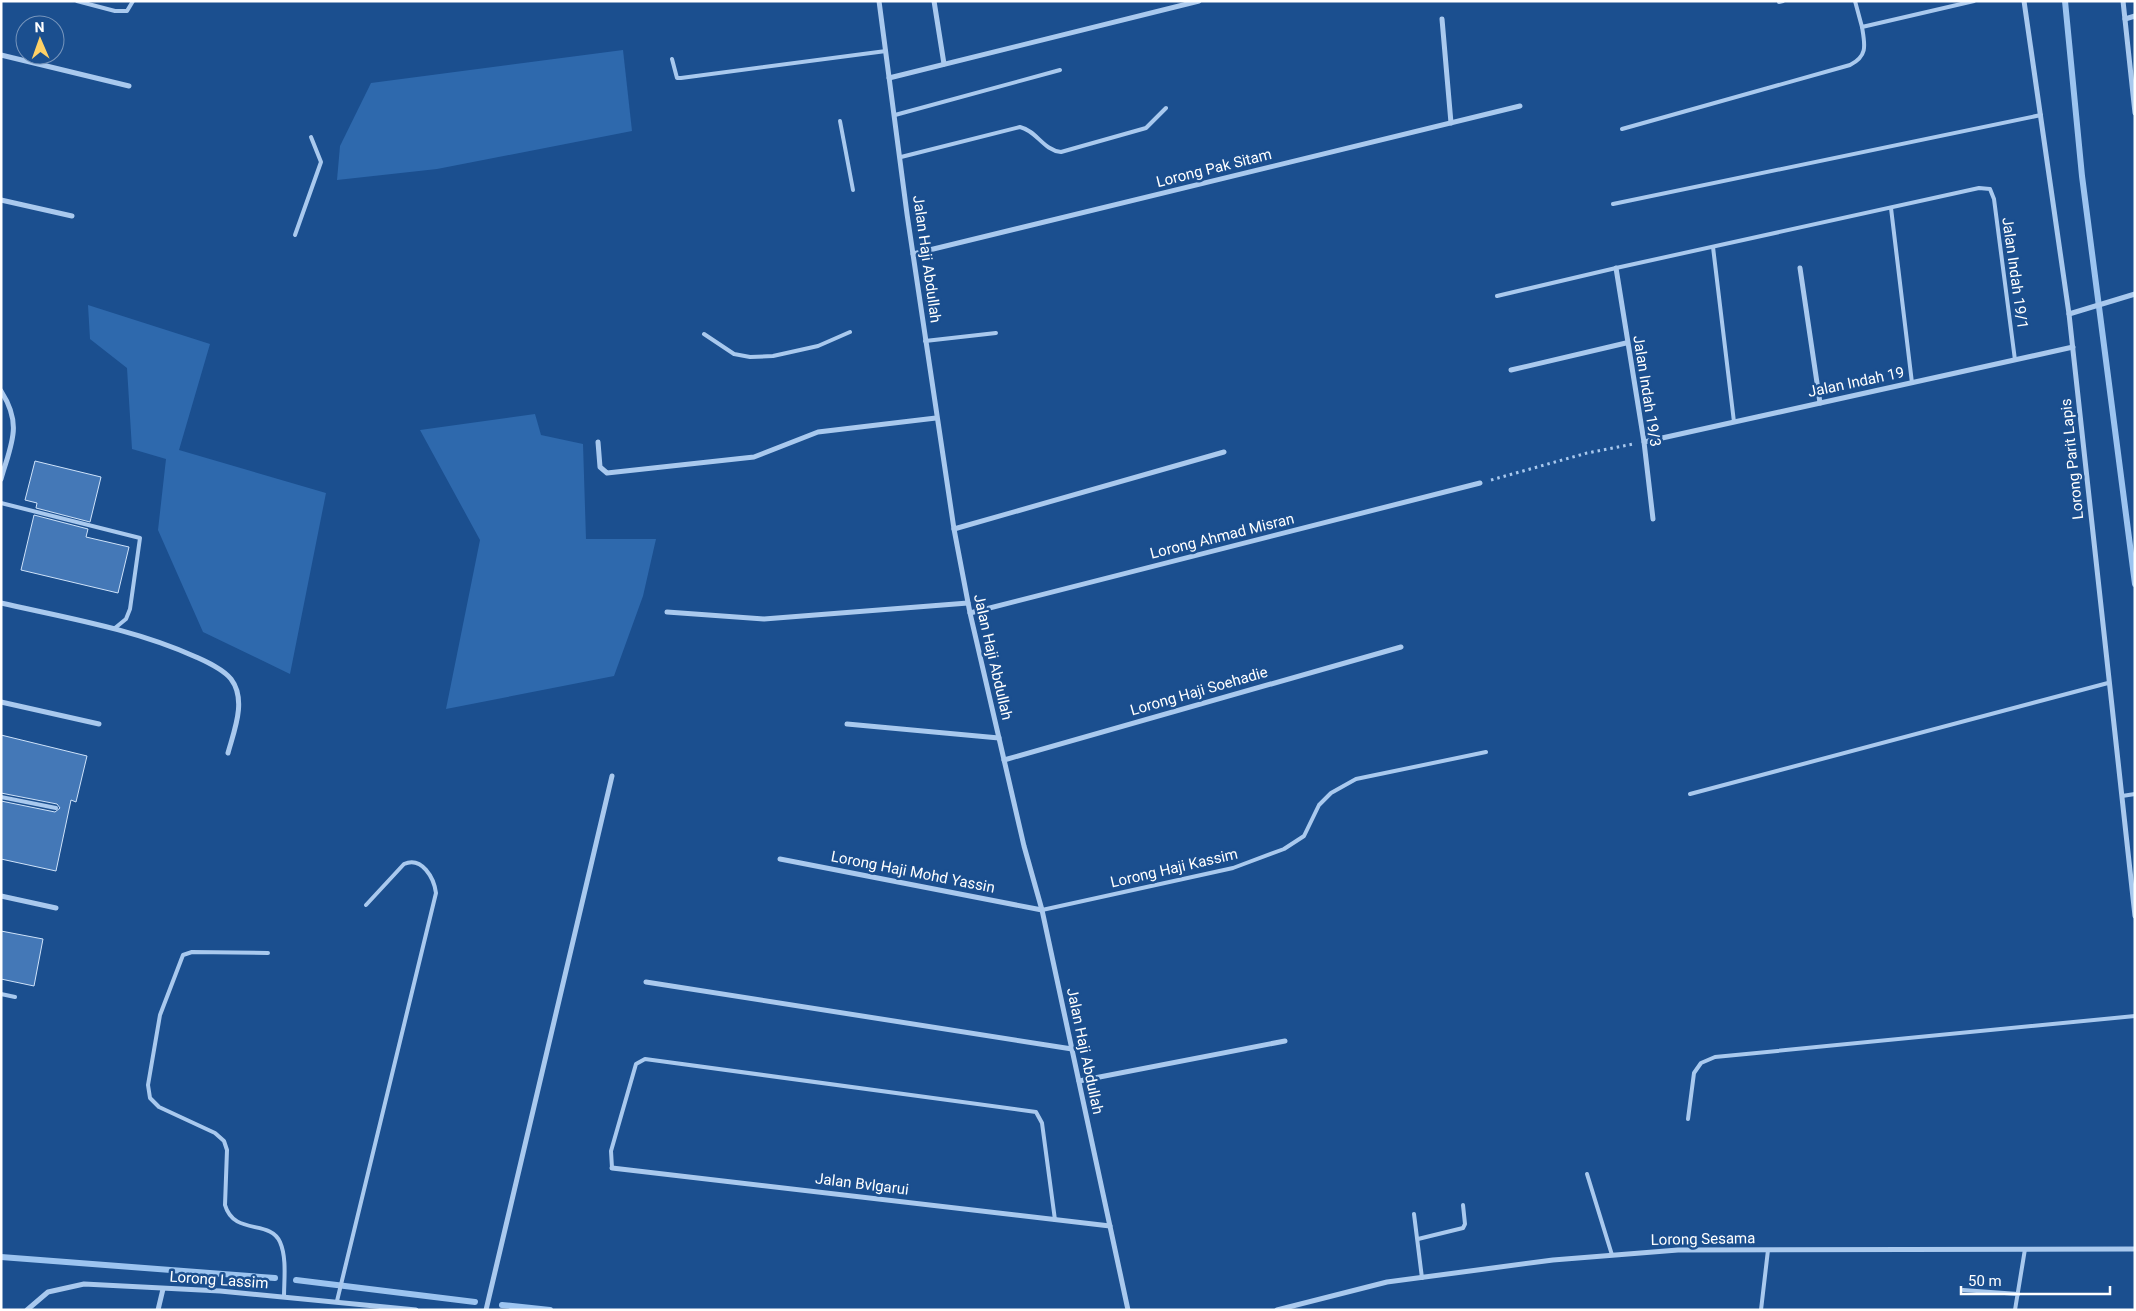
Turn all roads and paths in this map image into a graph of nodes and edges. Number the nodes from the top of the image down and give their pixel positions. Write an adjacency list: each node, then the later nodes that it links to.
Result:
1 (77, 1): 2 (lane)
2 (133, 1)
3 (879, 1): 14 (street, Jalan Haji Abdullah)
4 (934, 1): 17 (street)
5 (1199, 1): 17 (street)
6 (1855, 1): 13 (lane)
7 (1974, 1): 13 (lane)
8 (2024, 1): 25 (street, Lorong Parit Lapis)
9 (2123, 1): 12 (street)
10 (2135, 16): 12 (street)
11 (1442, 19): 27 (street)
12 (2125, 19): 23 (street)
13 (1862, 27): 28 (lane)
14 (886, 51): 16 (lane); 19 (street, Jalan Haji Abdullah)
15 (1, 55): 20 (street)
16 (672, 59)
17 (944, 64): 19 (street)
18 (1060, 70): 24 (lane)
19 (890, 78): 24 (street, Jalan Haji Abdullah)
20 (129, 86)
21 (1520, 106): 27 (street, Lorong Pak Sitam)
22 (1166, 108): 30 (lane)
23 (2135, 113)
24 (895, 115): 30 (street, Jalan Haji Abdullah)
25 (2041, 115): 33 (lane); 43 (street, Lorong Parit Lapis)
26 (840, 121): 31 (lane)
27 (1451, 123): 38 (street, Lorong Pak Sitam)
28 (1622, 129)
29 (311, 137): 36 (lane)
30 (900, 157): 38 (street, Jalan Haji Abdullah)
31 (853, 190)
32 (1, 200): 35 (street)
33 (1613, 204)
34 (1891, 208): 37 (lane); 50 (lane, Jalan Indah 19/1); 52 (lane)
35 (72, 216)
36 (295, 235)
37 (1713, 247): 39 (lane); 56 (lane)
38 (913, 254): 47 (street, Jalan Haji Abdullah)
39 (1616, 268): 42 (lane); 48 (street, Jalan Indah 19/3)
40 (1800, 268): 54 (street)
41 (2132, 295): 43 (street)
42 (1497, 296)
43 (2069, 314): 49 (street, Lorong Parit Lapis)
44 (850, 332): 46 (lane)
45 (996, 333): 47 (lane)
46 (704, 334)
47 (926, 341): 55 (street, Jalan Haji Abdullah)
48 (1626, 343): 51 (street); 58 (street, Jalan Indah 19/3)
49 (2073, 348): 50 (street, Jalan Indah 19); 71 (street, Lorong Parit Lapis)
50 (2015, 360): 52 (street, Jalan Indah 19)
51 (1512, 370)
52 (1912, 383): 54 (street, Jalan Indah 19)
53 (1, 391): 60 (street)
54 (1820, 403): 56 (street, Jalan Indah 19)
55 (936, 418): 57 (street); 64 (street, Jalan Haji Abdullah)
56 (1734, 422): 58 (street, Jalan Indah 19)
57 (598, 442)
58 (1644, 442): 61 (path); 63 (street, Jalan Indah 19/3)
59 (1224, 452): 64 (street)
60 (1, 479)
61 (1480, 483): 68 (street, Lorong Ahmad Misran)
62 (1, 503): 69 (lane)
63 (1653, 519)
64 (954, 529): 66 (street, Jalan Haji Abdullah)
65 (1, 603): 69 (street)
66 (968, 603): 67 (street); 68 (street, Jalan Haji Abdullah)
67 (667, 612)
68 (970, 613): 75 (street, Jalan Haji Abdullah)
69 (114, 628): 77 (street)
70 (1401, 647): 78 (street, Lorong Haji Soehadie)
71 (2108, 683): 80 (lane); 82 (street, Lorong Parit Lapis)
72 (1, 702): 73 (street)
73 (99, 724)
74 (847, 724): 75 (street)
75 (999, 738): 78 (street, Jalan Haji Abdullah)
76 (1486, 752): 89 (lane, Lorong Haji Kassim)
77 (228, 753)
78 (1004, 760): 89 (street, Jalan Haji Abdullah)
79 (612, 776): 120 (street)
80 (1690, 794)
81 (2135, 794): 82 (lane)
82 (2122, 796): 90 (street, Lorong Parit Lapis)
83 (1, 797): 84 (lane)
84 (56, 808)
85 (780, 859): 89 (street, Lorong Haji Mohd Yassin)
86 (1, 896): 88 (street)
87 (366, 905): 116 (lane)
88 (56, 908)
89 (1042, 910): 97 (street, Jalan Haji Abdullah)
90 (2135, 916)
91 (268, 953): 115 (lane)
92 (646, 982): 97 (street)
93 (1, 994): 94 (lane)
94 (15, 998)
95 (2135, 1016): 99 (lane)
96 (1285, 1041): 98 (street)
97 (1072, 1048): 98 (street, Jalan Haji Abdullah)
98 (1079, 1081): 105 (street, Jalan Haji Abdullah)
99 (1688, 1119)
100 (612, 1168): 104 (street, Jalan Bvlgarui); 104 (lane)
101 (1587, 1174): 110 (lane)
102 (1463, 1205): 106 (lane)
103 (1414, 1214): 106 (lane)
104 (1055, 1220): 105 (street, Jalan Bvlgarui)
105 (1110, 1226): 121 (street, Jalan Haji Abdullah)
106 (1418, 1240): 111 (lane)
107 (2025, 1249): 108 (street, Lorong Sesama); 109 (street, Lorong Sesama); 114 (lane)
108 (2135, 1249)
109 (1768, 1250): 110 (street, Lorong Sesama); 123 (lane)
110 (1612, 1255): 111 (street, Lorong Sesama)
111 (1422, 1278): 122 (street, Lorong Sesama)
112 (164, 1288): 115 (street, Lorong Lassim); 117 (street, Lorong Lassim); 118 (street)
113 (1963, 1290): 114 (lane)
114 (2018, 1294): 124 (lane)
115 (284, 1297): 116 (street, Lorong Lassim)
116 (337, 1301): 119 (street, Lorong Lassim)
117 (27, 1310)
118 (158, 1310)
119 (416, 1310)
120 (486, 1310)
121 (1128, 1310)
122 (1278, 1310)
123 (1761, 1310)
124 (2015, 1310)

